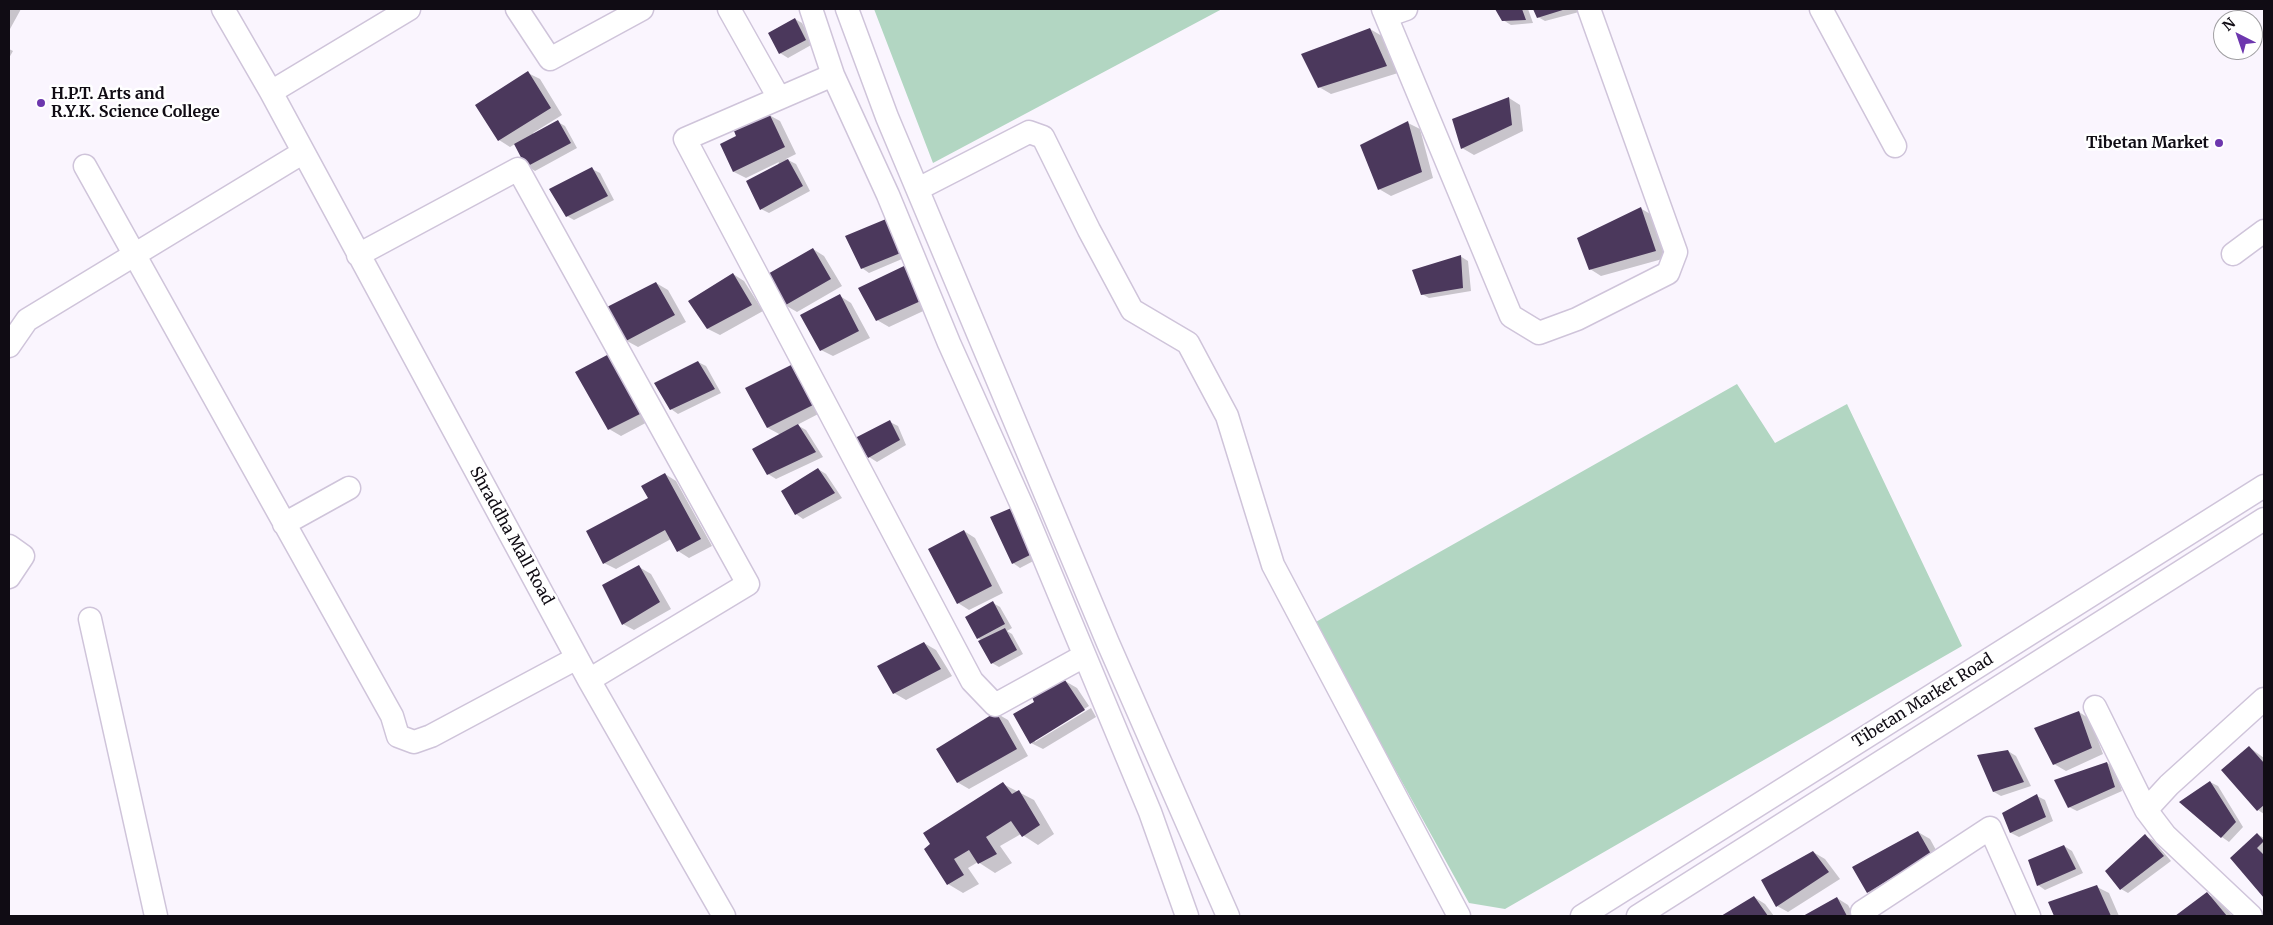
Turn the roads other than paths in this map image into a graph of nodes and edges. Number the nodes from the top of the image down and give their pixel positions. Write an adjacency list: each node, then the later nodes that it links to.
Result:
1 (224, 9): 12 (street)
2 (409, 9): 12 (street)
3 (517, 9): 4 (street)
4 (642, 9)
5 (729, 9): 13 (street)
6 (811, 9): 11 (street)
7 (848, 9): 17 (street)
8 (1590, 9): 10 (street)
9 (1821, 9): 14 (street)
10 (1392, 11)
11 (833, 74): 13 (street); 30 (street)
12 (271, 92): 15 (street, Shraddha Mall Road)
13 (779, 98): 30 (street)
14 (1895, 146)
15 (302, 153): 20 (street); 21 (street, Shraddha Mall Road)
16 (85, 166): 20 (street)
17 (918, 189): 39 (street); 40 (street)
18 (2264, 231): 19 (street)
19 (2233, 254)
20 (134, 255): 22 (street); 26 (street)
21 (358, 255): 31 (street, Shraddha Mall Road); 32 (street)
22 (9, 346)
23 (2264, 486): 41 (street, Tibetan Market Road)
24 (349, 488): 26 (street)
25 (2264, 519): 42 (street, Tibetan Market Road)
26 (284, 524): 31 (street)
27 (9, 546): 28 (street)
28 (9, 577)
29 (90, 620): 36 (street)
30 (1084, 656): 38 (street)
31 (577, 658): 32 (street, Shraddha Mall Road)
32 (588, 680): 37 (street, Shraddha Mall Road)
33 (2264, 699): 35 (street)
34 (2095, 707): 35 (street)
35 (2146, 810): 45 (street)
36 (156, 916)
37 (724, 916)
38 (1187, 916)
39 (1228, 916)
40 (1459, 916)
41 (1582, 916)
42 (1638, 916)
43 (1865, 916): 44 (street)
44 (2029, 916)
45 (2252, 916)

